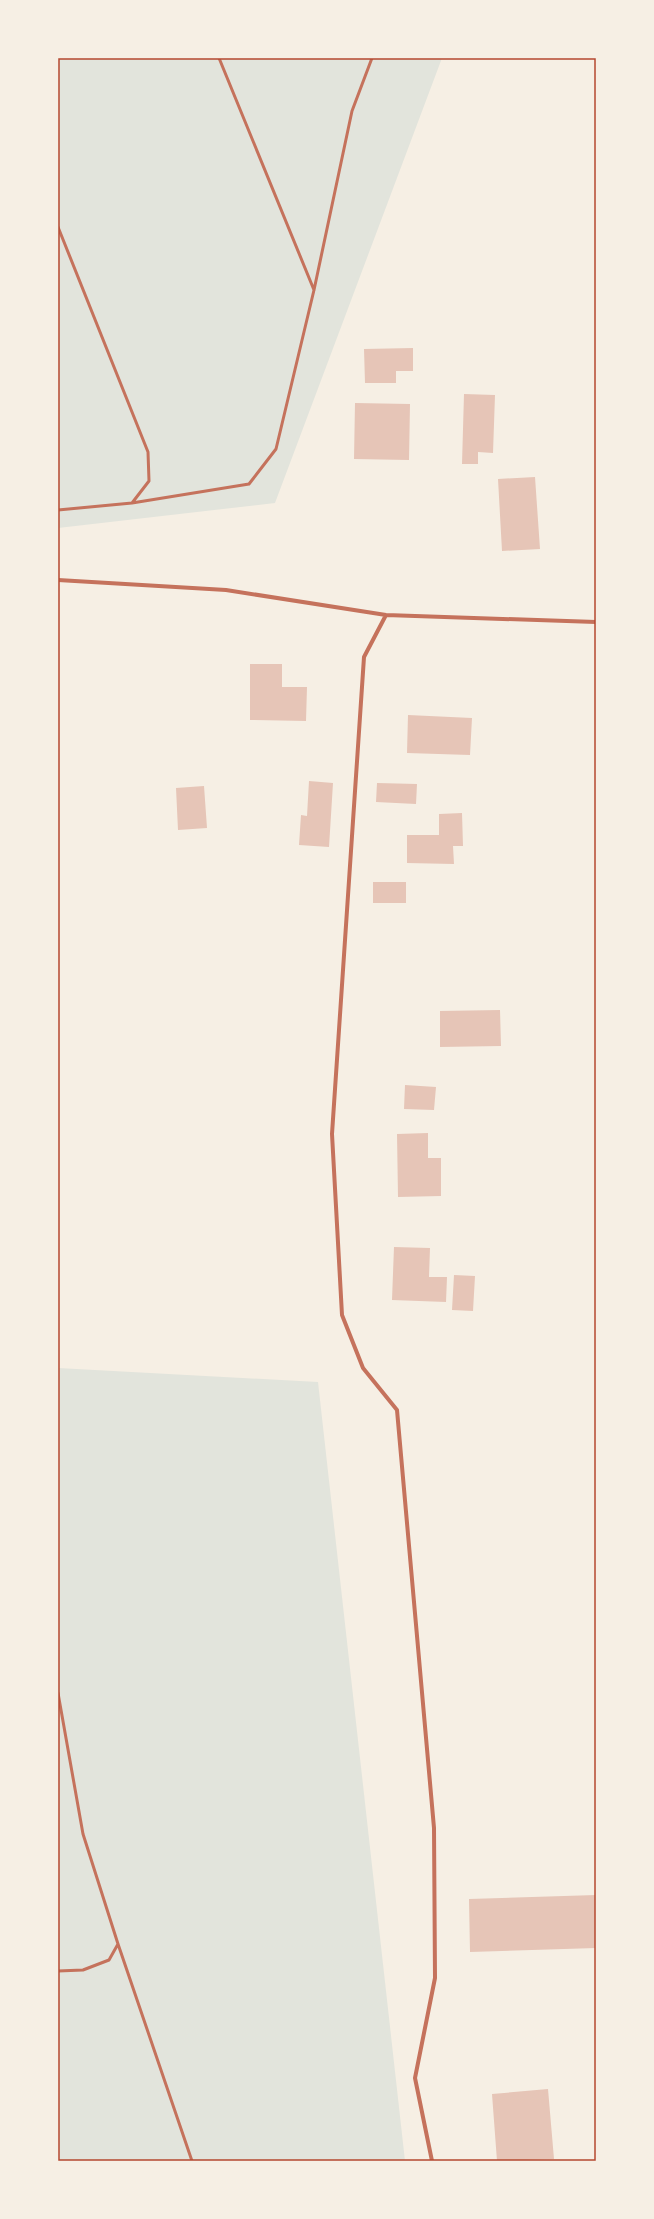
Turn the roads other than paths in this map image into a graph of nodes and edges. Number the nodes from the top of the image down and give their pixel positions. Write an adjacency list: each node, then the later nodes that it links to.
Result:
1 (219, 58): 4 (lane)
2 (372, 58): 4 (lane)
3 (58, 227): 5 (lane)
4 (314, 290): 5 (lane)
5 (132, 503): 6 (lane)
6 (58, 510)
7 (58, 580): 8 (street)
8 (386, 615): 9 (street); 14 (street)
9 (596, 622)
10 (58, 1692): 11 (lane)
11 (118, 1944): 12 (lane); 13 (lane)
12 (58, 1971)
13 (192, 2161)
14 (432, 2161)

